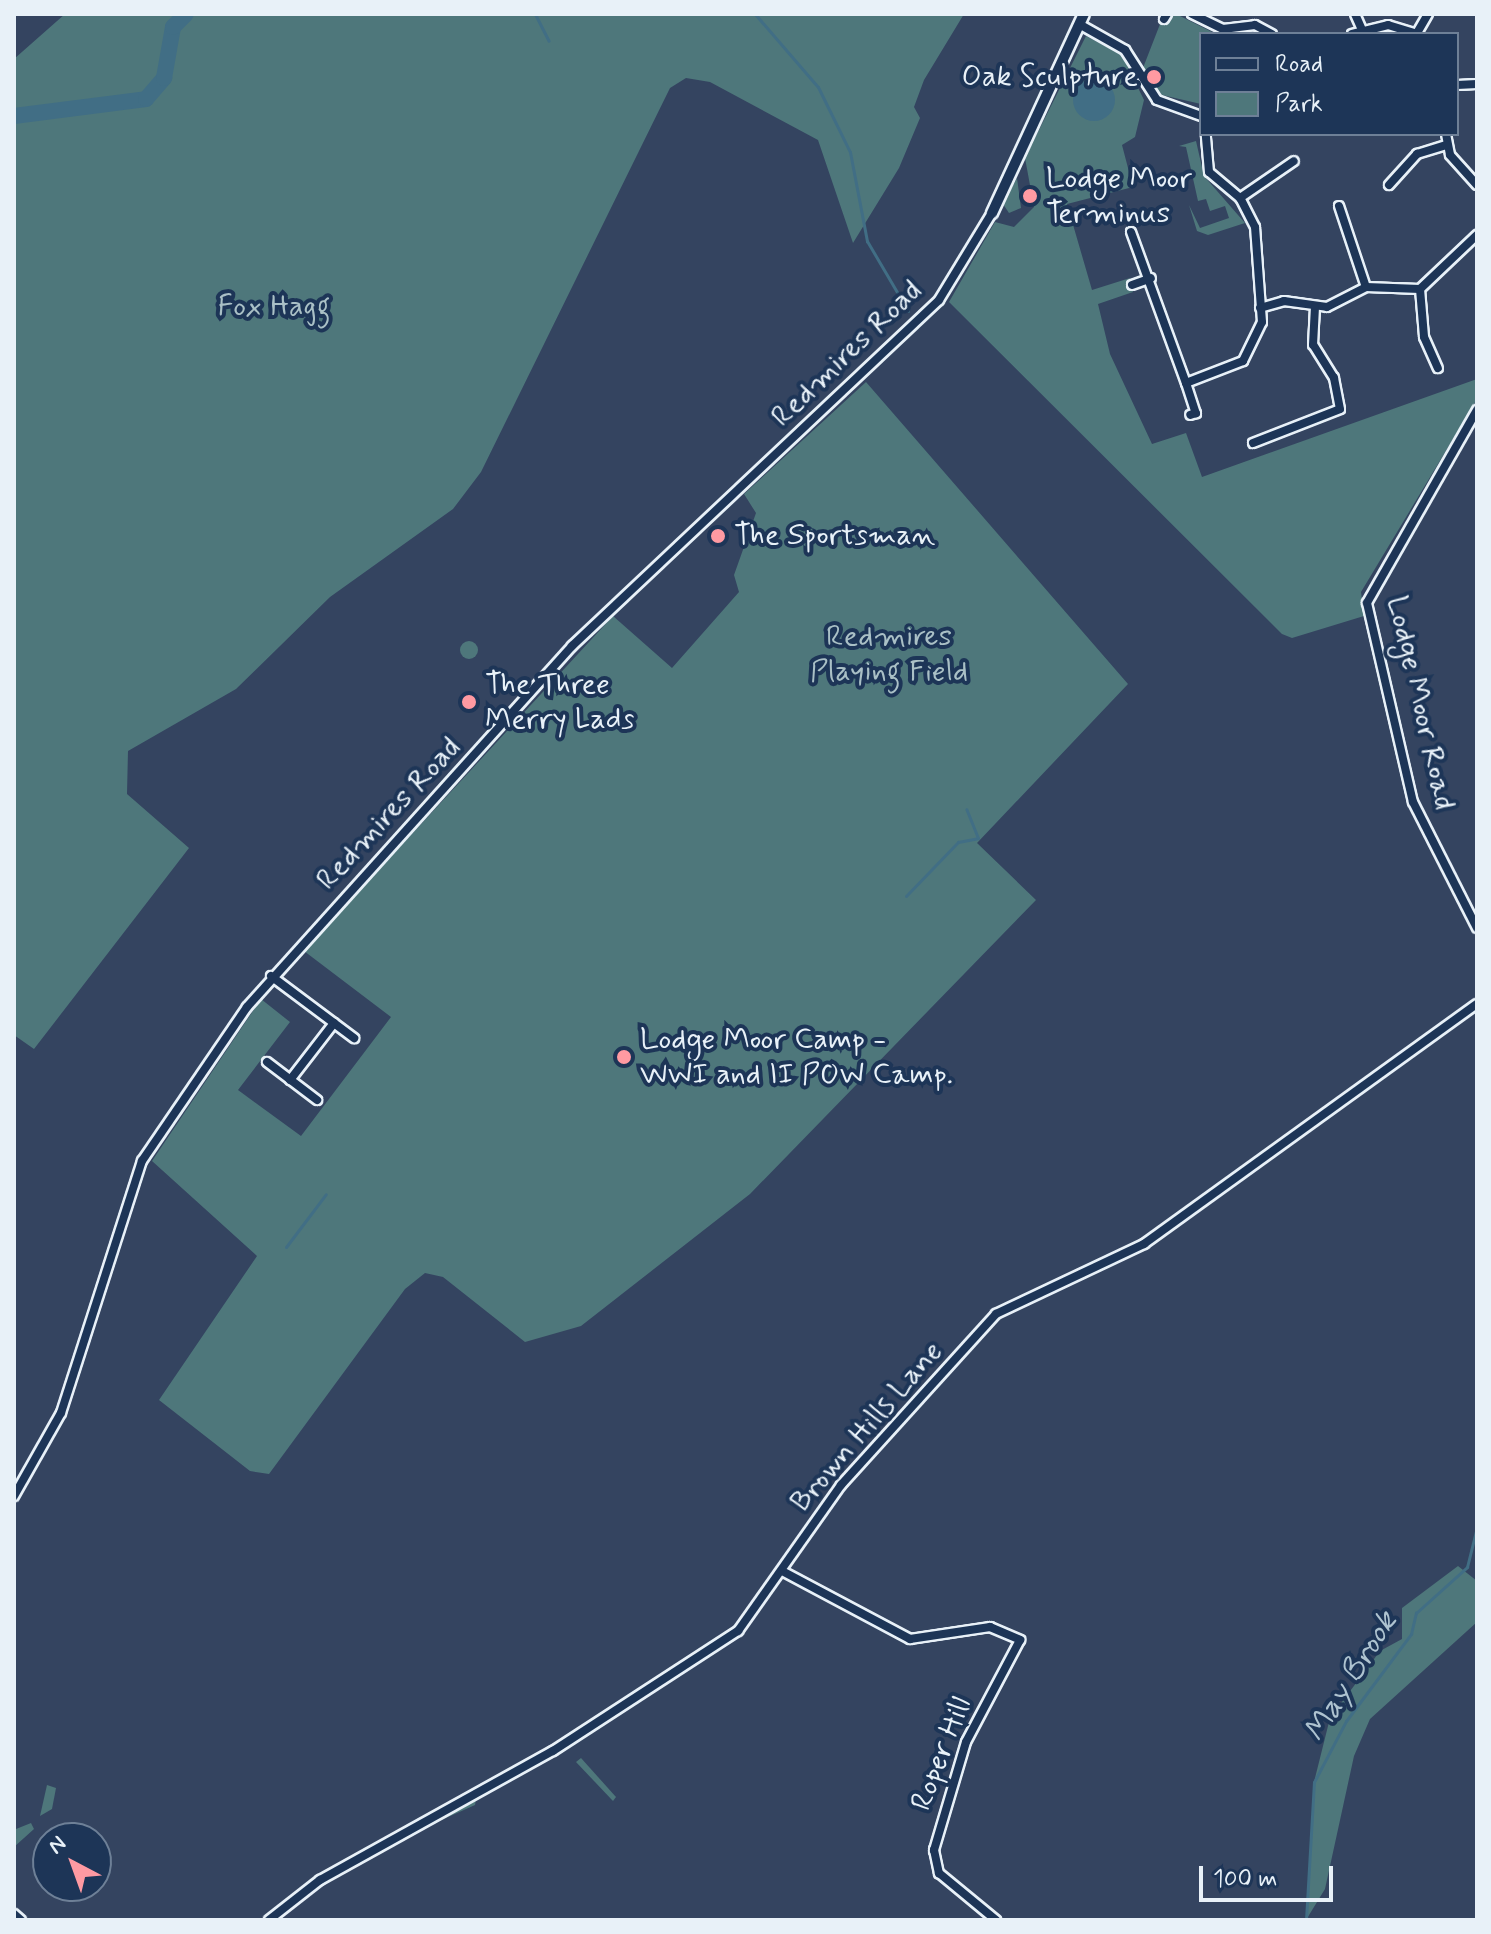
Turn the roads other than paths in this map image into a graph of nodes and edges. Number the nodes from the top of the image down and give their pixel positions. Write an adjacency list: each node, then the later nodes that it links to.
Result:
1 (1192, 14): 6 (street)
2 (1355, 14): 5 (street)
3 (1428, 14): 9 (street)
4 (1082, 19): 10 (street); 19 (street, Redmires Road)
5 (1362, 30): 7 (street); 8 (street)
6 (1268, 32)
7 (1357, 32)
8 (1411, 32)
9 (1418, 32)
10 (1199, 115)
11 (1206, 136): 17 (street)
12 (1446, 136): 13 (street)
13 (1447, 145): 15 (street); 16 (street)
14 (1294, 161): 17 (street)
15 (1389, 185)
16 (1477, 185)
17 (1240, 198): 27 (street)
18 (1339, 206): 24 (street)
19 (992, 213): 34 (street, Redmires Road)
20 (1131, 232): 22 (street)
21 (1477, 235): 25 (street)
22 (1151, 278): 23 (street); 29 (street)
23 (1132, 285)
24 (1366, 287): 25 (street); 26 (street)
25 (1420, 289): 28 (street)
26 (1315, 307): 27 (street); 32 (street)
27 (1260, 308): 29 (street)
28 (1438, 368)
29 (1186, 383): 31 (street)
30 (1477, 410): 33 (street, Lodge Moor Road)
31 (1193, 414)
32 (1253, 443)
33 (1477, 928)
34 (271, 976): 36 (street); 41 (street, Redmires Road)
35 (1477, 1004): 42 (street, Brown Hills Lane)
36 (334, 1023): 37 (street); 39 (street)
37 (354, 1038)
38 (267, 1062): 39 (street)
39 (290, 1080): 40 (street)
40 (317, 1100)
41 (14, 1496)
42 (784, 1572): 45 (street, Brown Hills Lane); 46 (street, Roper Hill)
43 (14, 1914): 44 (street)
44 (21, 1920)
45 (269, 1920)
46 (996, 1920)

